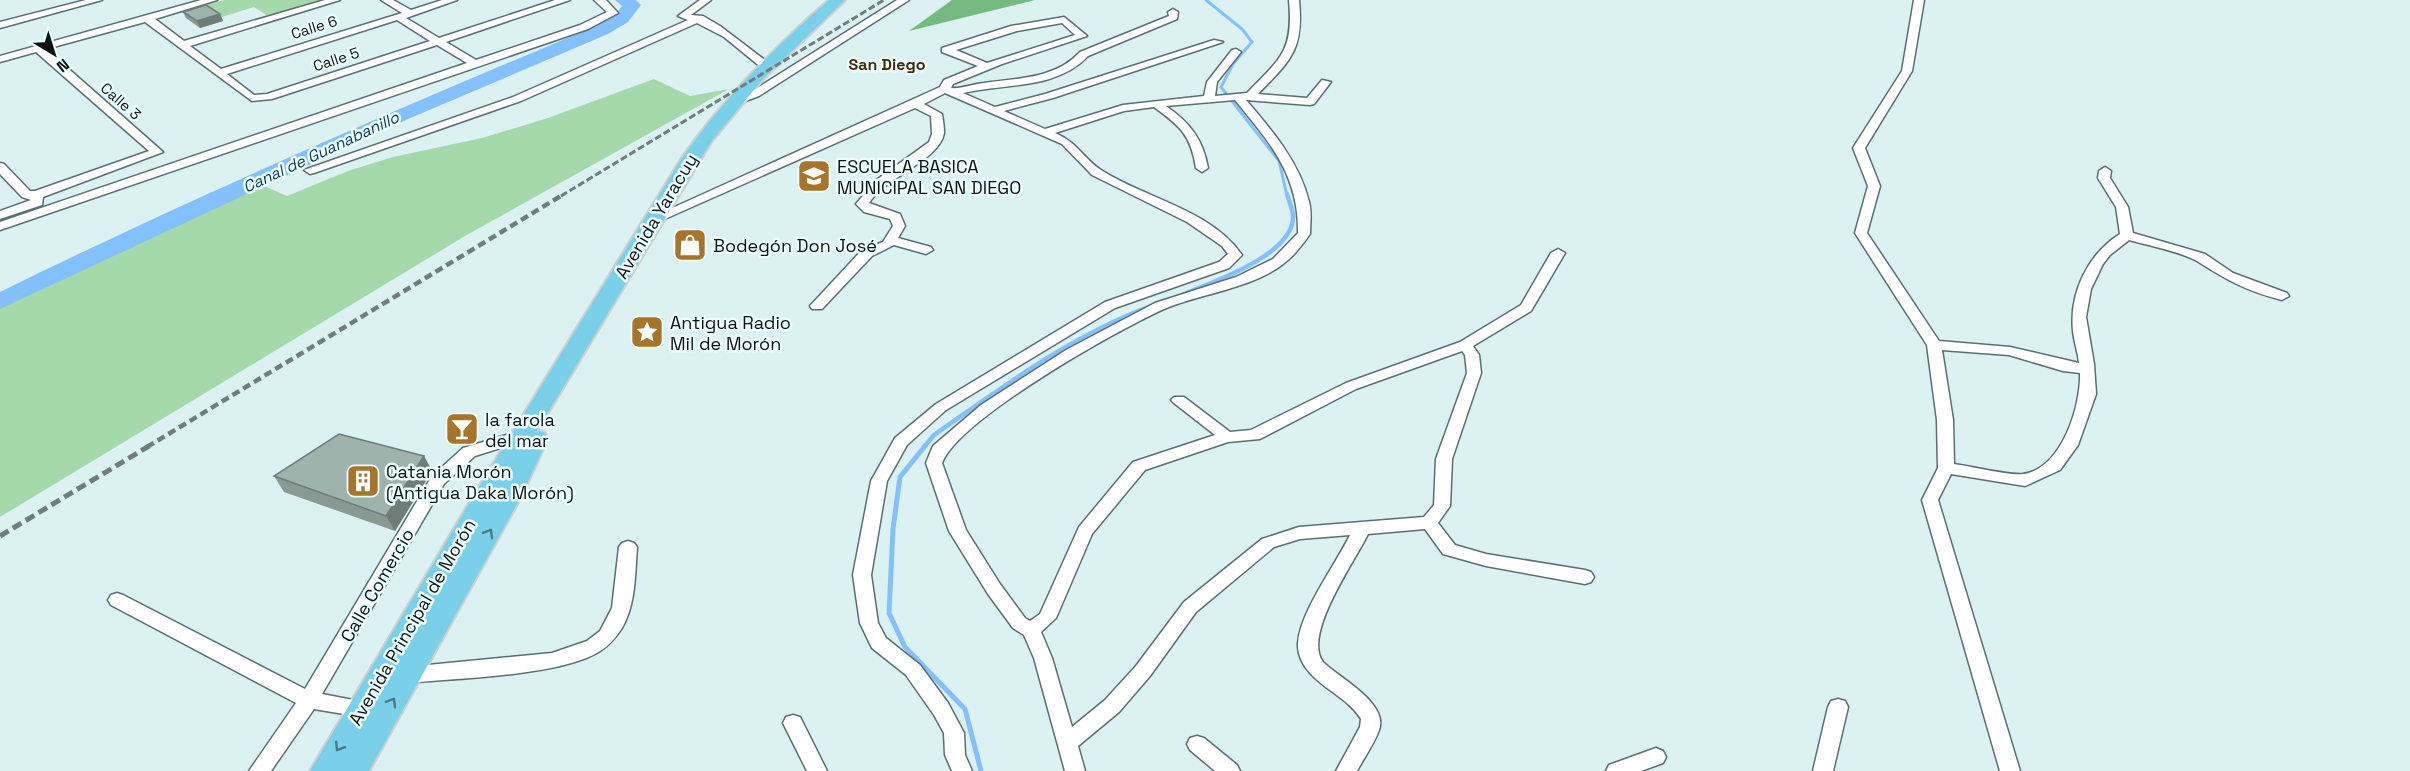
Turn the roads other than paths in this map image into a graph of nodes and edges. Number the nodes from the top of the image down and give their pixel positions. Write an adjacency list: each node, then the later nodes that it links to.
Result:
1 (97, 0): 18 (street)
2 (212, 0): 16 (street)
3 (335, 0): 21 (street)
4 (386, 0): 14 (street)
5 (452, 0): 14 (street, Calle 6)
6 (565, 0): 19 (street, Calle 5)
7 (599, 0): 25 (street)
8 (706, 0): 17 (street)
9 (838, 0): 26 (main road, Avenida Yaracuy)
10 (904, 0): 33 (street)
11 (1294, 0): 31 (street)
12 (1919, 0): 53 (street)
13 (1173, 12): 30 (street)
14 (411, 13): 15 (street, Calle 6)
15 (398, 17): 19 (street); 28 (street, Calle 6)
16 (147, 18): 21 (street, Calle 5); 22 (street)
17 (700, 18): 26 (street); 40 (street)
18 (0, 25)
19 (439, 42): 25 (street); 28 (street, Calle 5)
20 (1218, 42): 36 (street)
21 (181, 45): 28 (street, Calle 5)
22 (39, 48): 24 (street); 42 (street, Calle 3)
23 (1236, 52): 32 (street)
24 (0, 60)
25 (475, 64): 45 (street)
26 (766, 66): 33 (main road, Avenida Yaracuy)
27 (987, 66): 27 (street); 30 (street)
28 (219, 73)
29 (1326, 82): 31 (street)
30 (949, 90): 34 (street); 36 (street)
31 (1240, 97): 32 (street); 65 (street)
32 (1212, 100): 35 (street)
33 (731, 104): 44 (main road, Avenida Yaracuy)
34 (915, 104): 44 (street); 47 (street)
35 (1156, 104): 37 (street); 39 (street)
36 (995, 110): 37 (street)
37 (1046, 132): 78 (street)
38 (0, 167): 42 (street)
39 (1203, 168)
40 (310, 170)
41 (2105, 171): 46 (street)
42 (36, 195): 43 (street)
43 (0, 215)
44 (654, 219): 54 (main road, Avenida Yaracuy)
45 (0, 226)
46 (2127, 235): 50 (street); 55 (street)
47 (891, 240): 48 (street); 51 (street)
48 (926, 250)
49 (1558, 253): 52 (street)
50 (2282, 296)
51 (817, 306)
52 (1465, 345): 58 (street); 60 (street)
53 (1934, 345): 55 (street); 59 (street)
54 (574, 354): 57 (main road, Avenida Principal de Morón); 66 (main road, Avenida Principal de Morón, one-way to 54)
55 (2088, 369): 59 (street)
56 (1179, 400): 58 (street)
57 (523, 435): 67 (street, Calle Comercio); 69 (main road, Avenida Principal de Morón)
58 (1227, 437): 65 (street)
59 (1946, 468): 84 (street)
60 (1429, 523): 61 (street); 63 (street)
61 (1363, 526): 71 (street); 81 (street)
62 (628, 547): 66 (street)
63 (1585, 577)
64 (117, 600): 67 (street)
65 (1031, 630): 71 (street)
66 (407, 675): 76 (main road, Avenida Principal de Morón, one-way to 66)
67 (309, 700): 69 (street); 74 (street, Calle Comercio)
68 (1838, 707): 83 (street)
69 (362, 709): 75 (main road, Avenida Principal de Morón, one-way to 75)
70 (793, 723): 77 (street)
71 (1067, 743): 79 (street)
72 (1197, 744): 80 (street)
73 (1656, 757): 82 (street)
74 (259, 771)
75 (325, 771)
76 (352, 771)
77 (817, 771)
78 (962, 771)
79 (1075, 771)
80 (1230, 771)
81 (1346, 771)
82 (1616, 771)
83 (1823, 771)
84 (2010, 771)

